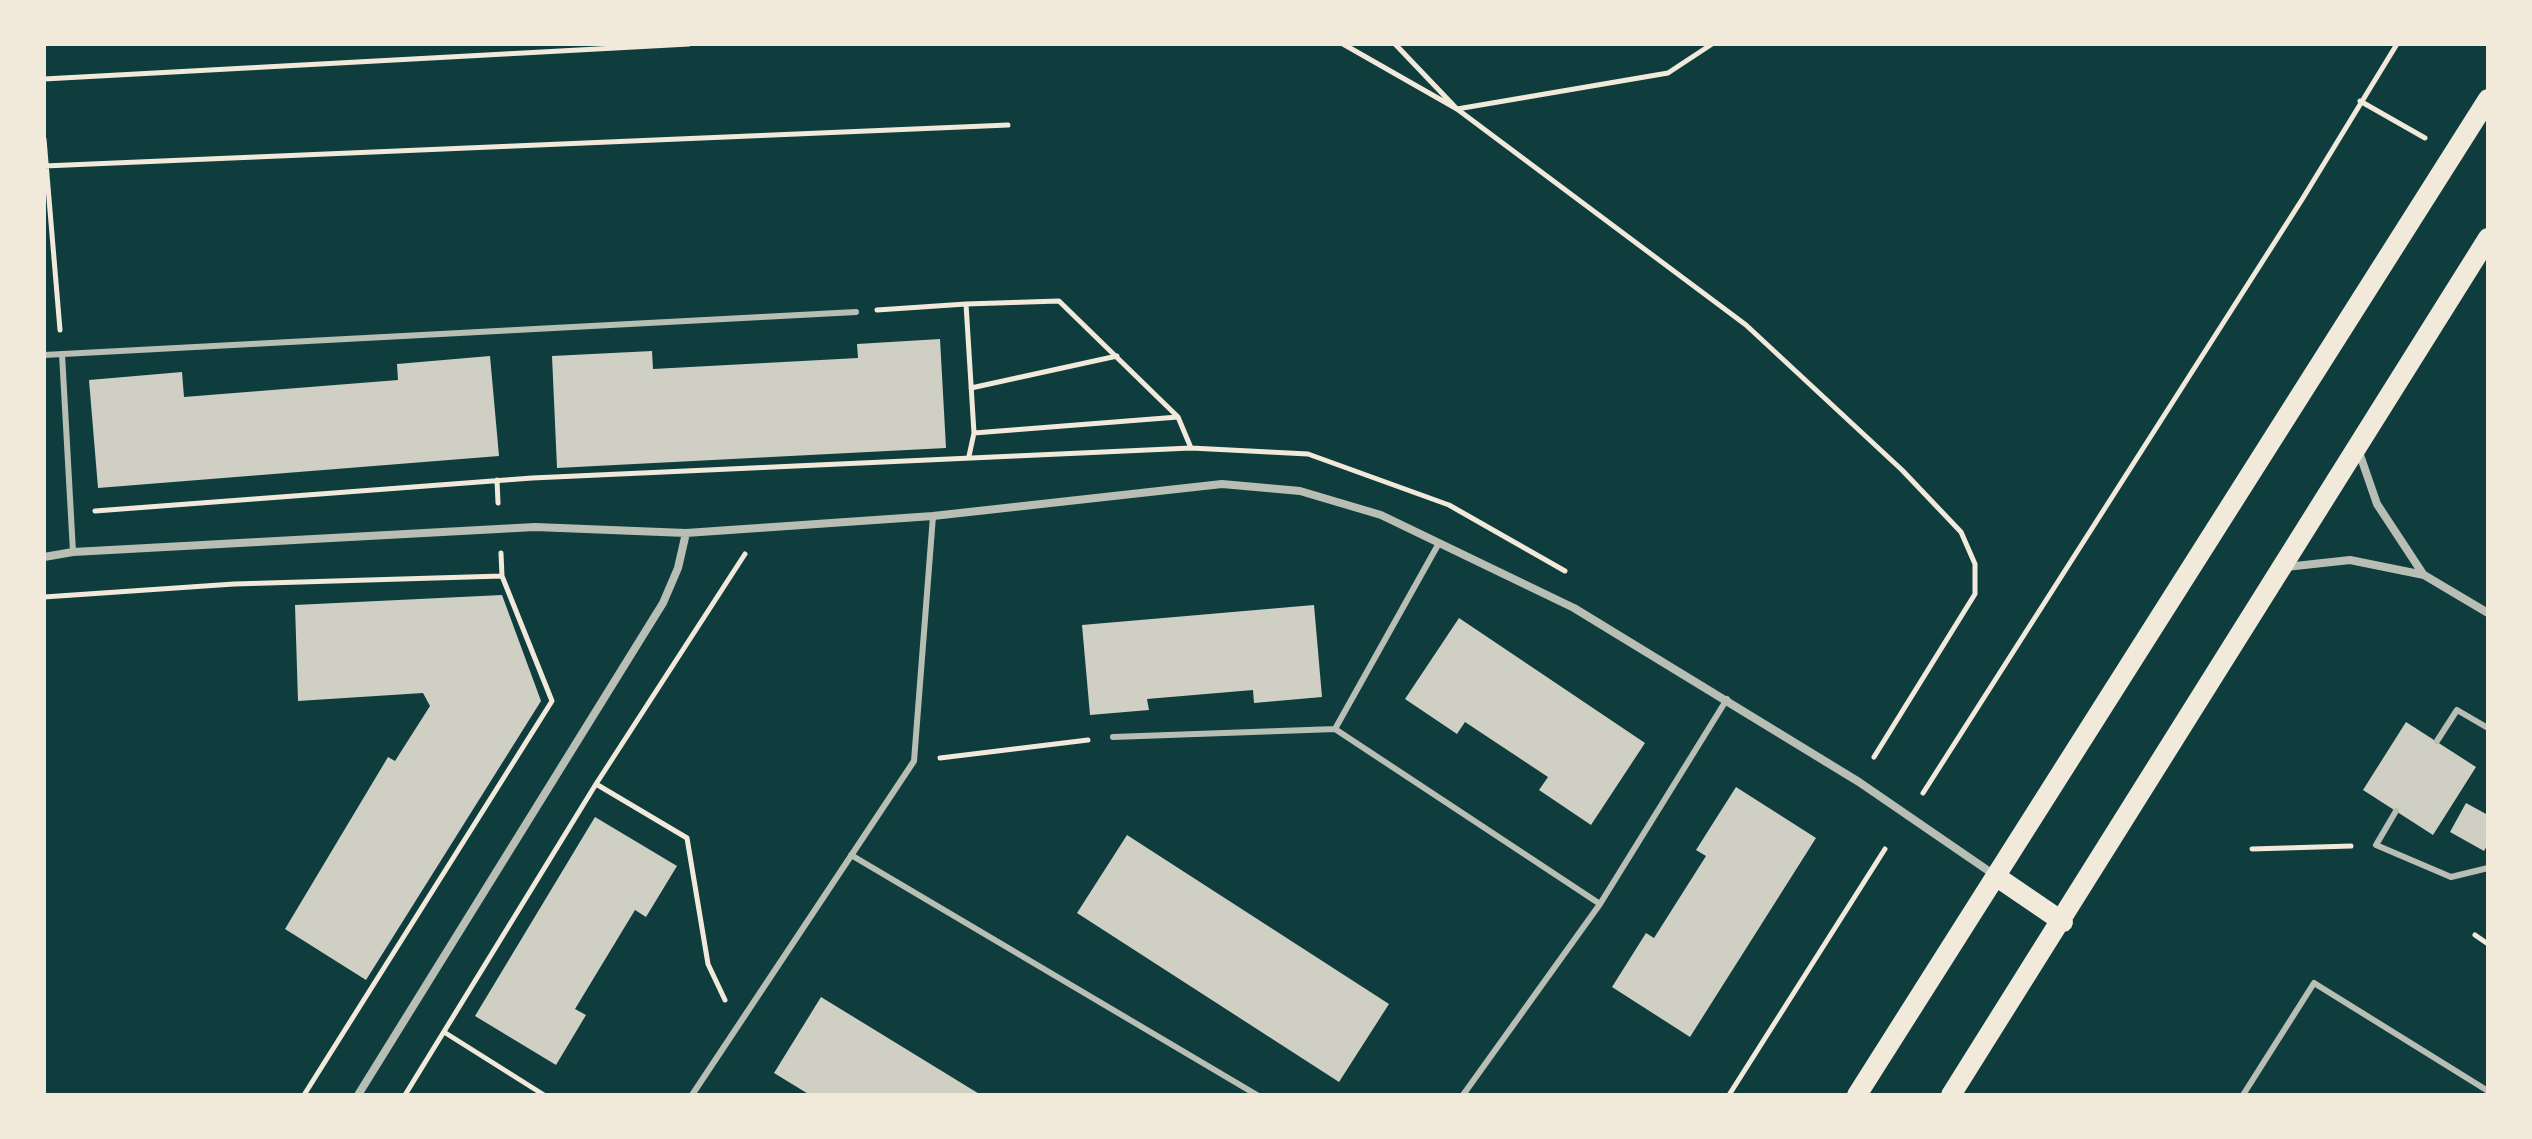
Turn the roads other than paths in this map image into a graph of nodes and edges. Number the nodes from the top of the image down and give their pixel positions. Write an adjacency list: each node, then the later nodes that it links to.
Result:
1 (2488, 99): 23 (main road)
2 (2488, 238): 6 (main road)
3 (856, 312): 4 (lane)
4 (62, 354): 5 (lane); 10 (lane)
5 (44, 355)
6 (2357, 446): 12 (main road); 13 (street)
7 (933, 516): 8 (street); 9 (street); 21 (lane)
8 (686, 533): 10 (street); 27 (street)
9 (1439, 543): 15 (street); 17 (lane)
10 (73, 552): 11 (street)
11 (44, 557)
12 (2281, 568): 13 (street); 25 (main road)
13 (2424, 575): 14 (street)
14 (2488, 613)
15 (1727, 699): 23 (street); 24 (lane)
16 (2488, 728): 19 (lane)
17 (1335, 729): 18 (lane); 24 (lane)
18 (1113, 737)
19 (2437, 741)
20 (2396, 811): 22 (lane)
21 (851, 855): 28 (lane); 29 (lane)
22 (2488, 868)
23 (1997, 877): 25 (main road); 31 (main road)
24 (1600, 904): 30 (lane)
25 (2063, 922): 32 (main road)
26 (2488, 1091): 33 (lane)
27 (358, 1095)
28 (692, 1095)
29 (1257, 1095)
30 (1463, 1095)
31 (1857, 1095)
32 (1951, 1095)
33 (2243, 1095)

